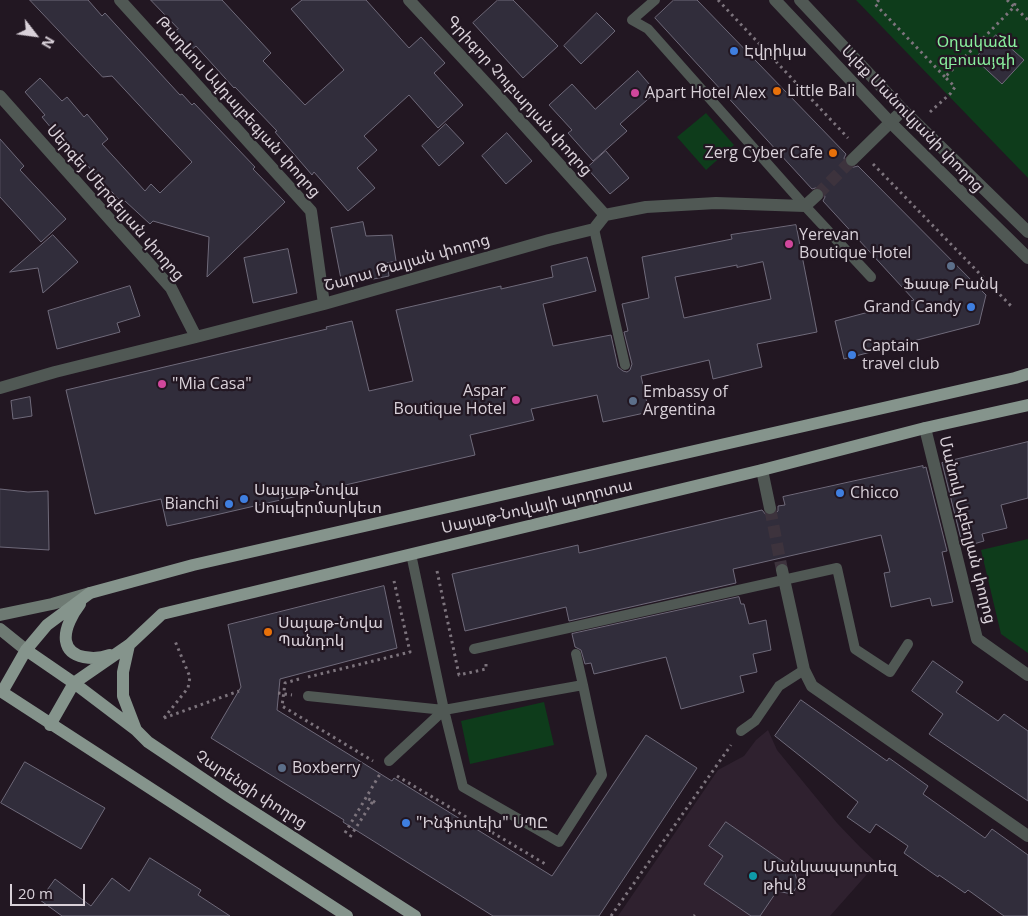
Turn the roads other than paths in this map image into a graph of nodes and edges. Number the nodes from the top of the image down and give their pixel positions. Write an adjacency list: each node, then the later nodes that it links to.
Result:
1 (120, 0): 17 (street, Թադևոս Ավդալբեգյան փողոց)
2 (409, 0): 12 (street, Գրիգոր Չուբարյան փողոց)
3 (655, 0): 11 (lane)
4 (775, 0): 8 (street, Ալեք Մանուկյանի փողոց)
5 (800, 0): 7 (street, Ալեք Մանուկյանի փողոց)
6 (0, 96): 18 (street, Սերգեյ Մերգելյան փողոց)
7 (903, 110): 8 (street); 14 (street, Ալեք Մանուկյանի փողոց)
8 (890, 122): 9 (street); 15 (street, Ալեք Մանուկյանի փողոց)
9 (852, 160)
10 (817, 194): 11 (street)
11 (805, 206): 12 (street); 16 (lane)
12 (605, 215): 13 (street)
13 (594, 229): 17 (street, Շարա Թալյան փողոց); 19 (lane)
14 (1028, 232)
15 (1028, 258)
16 (871, 277)
17 (324, 304): 18 (street, Շարա Թալյան փողոց)
18 (196, 338): 21 (street, Շարա Թալյան փողոց)
19 (625, 365)
20 (1028, 374): 28 (main road, Սայաթ-Նովայի պողոտա)
21 (0, 388)
22 (1028, 405): 23 (main road, Սայաթ-Նովայի պողոտա)
23 (924, 428): 24 (main road, Սայաթ-Նովայի պողոտա); 37 (street, Մանուկ Աբեղյան փողոց)
24 (762, 470): 25 (street); 26 (main road, Սայաթ-Նովայի պողոտա)
25 (770, 508)
26 (412, 554): 32 (main road, Սայաթ-Նովայի պողոտա); 42 (lane)
27 (784, 575): 31 (lane); 33 (lane); 36 (street)
28 (90, 592): 29 (main road, Սայաթ-Նովայի պողոտա); 32 (main road); 34 (main road, Սայաթ-Նովայի պողոտա)
29 (0, 615)
30 (0, 629): 34 (main road, Չարենցի փողոց)
31 (908, 644)
32 (124, 648): 38 (main road, Սայաթ-Նովայի պողոտա); 44 (main road)
33 (474, 649)
34 (26, 650): 38 (main road, Չարենցի փողոց); 40 (main road, Սայաթ-Նովայի պողոտա)
35 (576, 654): 39 (lane)
36 (804, 670): 45 (lane); 47 (street)
37 (1028, 674)
38 (74, 683): 43 (main road); 44 (main road, Չարենցի փողոց)
39 (583, 684): 42 (lane); 42 (lane)
40 (1, 691): 43 (main road)
41 (308, 696): 42 (lane)
42 (444, 710): 46 (lane)
43 (50, 725): 48 (main road)
44 (136, 730): 49 (main road, Չարենցի փողոց)
45 (738, 734)
46 (389, 761)
47 (1028, 836)
48 (347, 916)
49 (415, 916)

